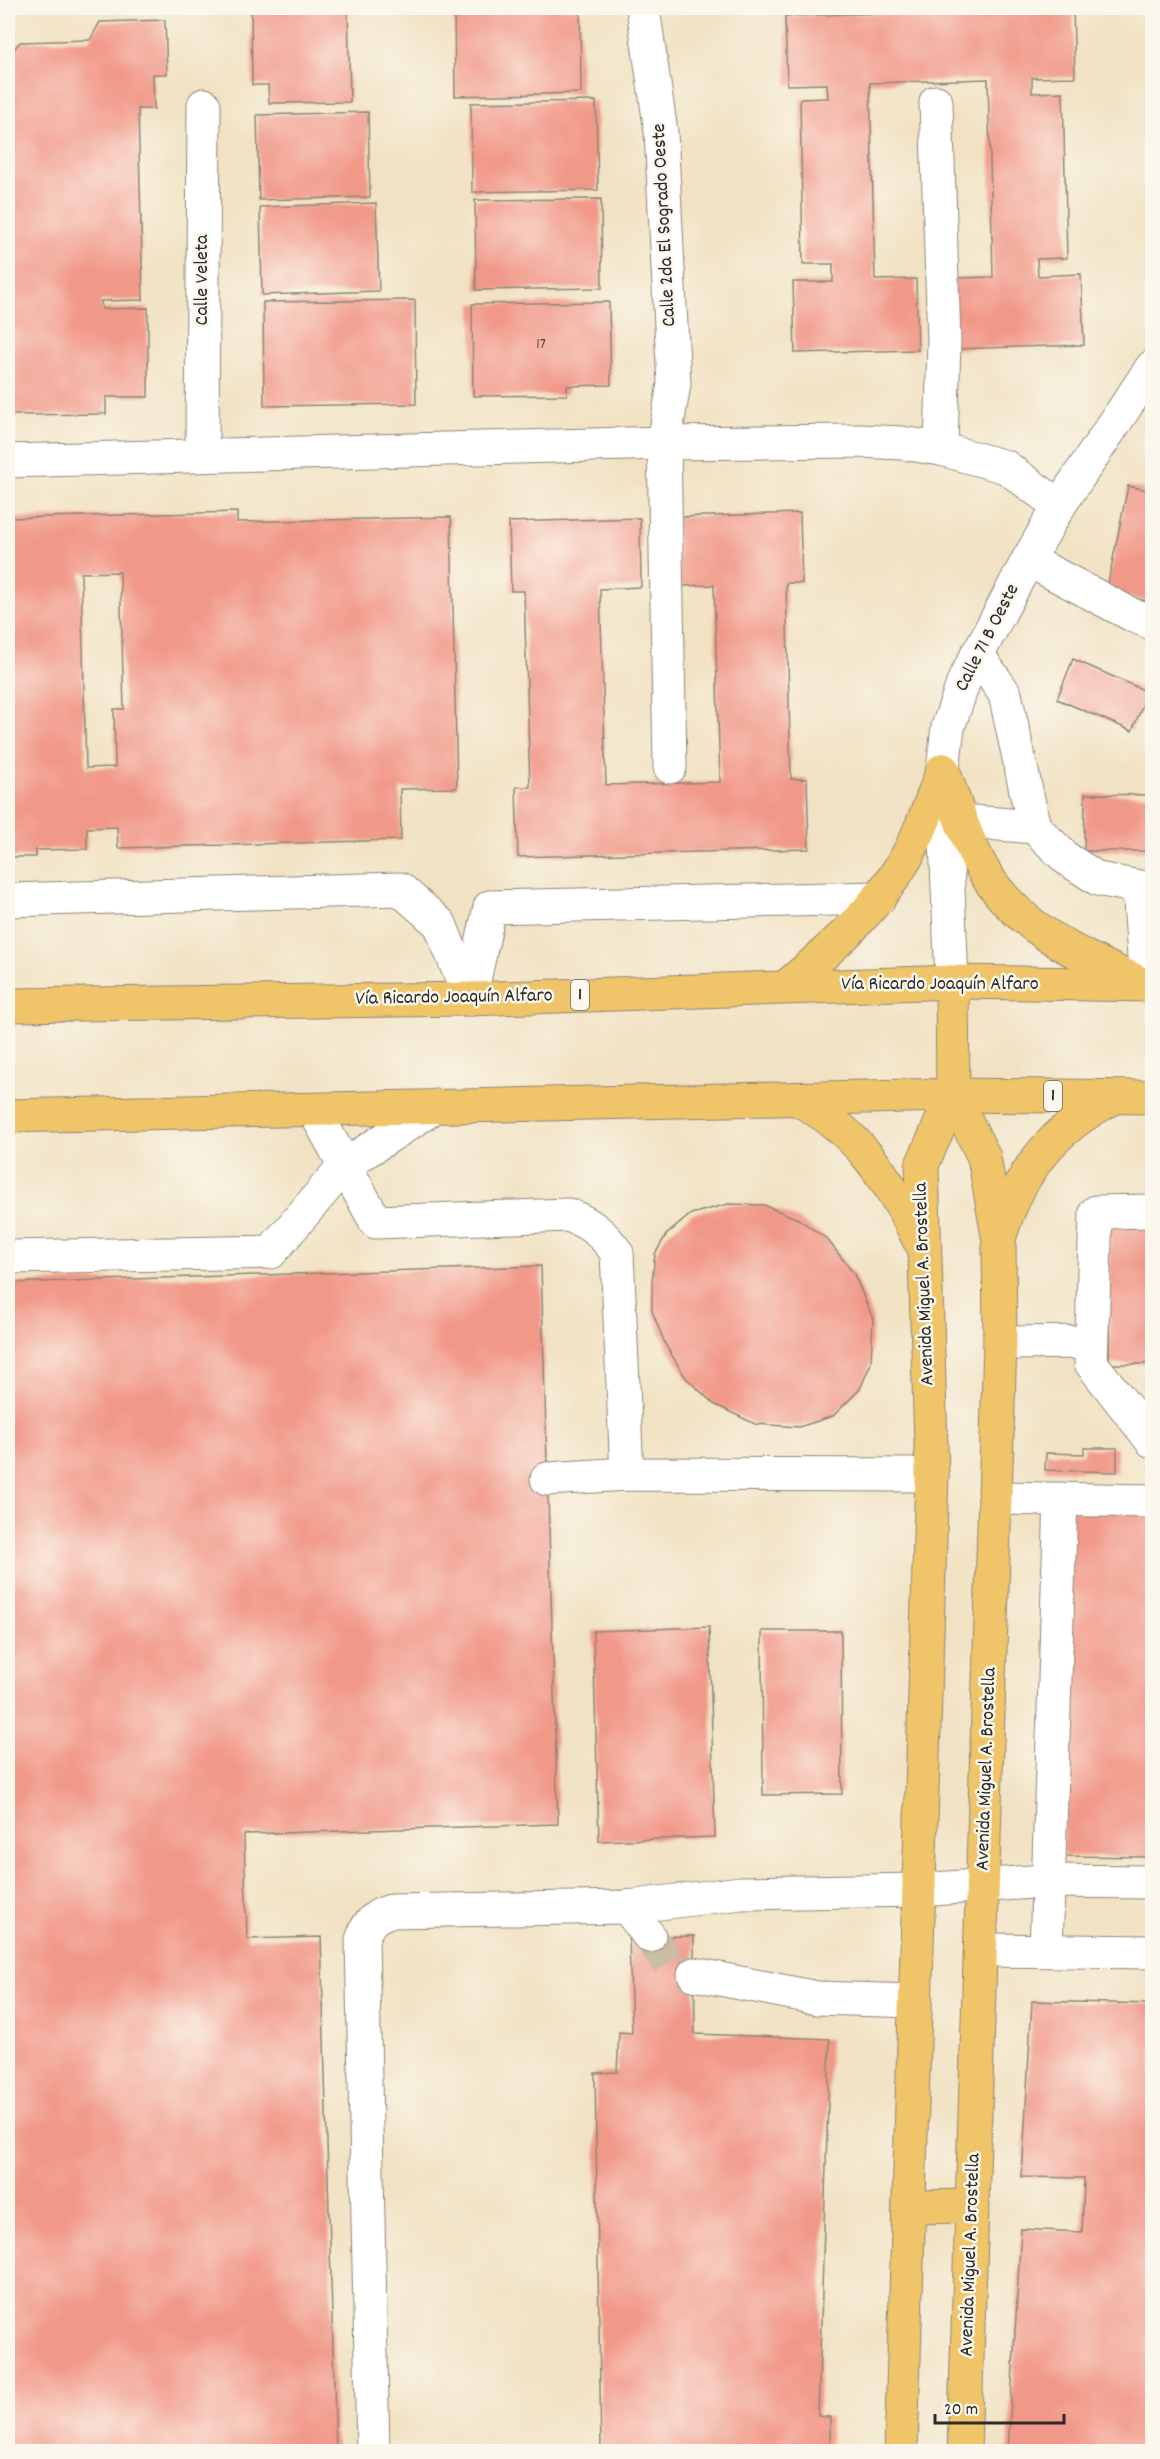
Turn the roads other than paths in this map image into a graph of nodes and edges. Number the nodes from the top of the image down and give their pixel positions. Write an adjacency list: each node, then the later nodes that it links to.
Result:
1 (643, 8): 5 (street, Calle 2da El Sogrado Oeste)
2 (936, 102): 6 (street)
3 (204, 105): 7 (street, Calle Veleta)
4 (1152, 367): 9 (street, Calle 71 B Oeste)
5 (664, 443): 6 (street); 7 (street); 13 (street, Calle 2da El Sogrado Oeste)
6 (941, 449): 9 (street)
7 (202, 455): 8 (street)
8 (8, 461)
9 (1059, 507): 10 (street, Calle 71 B Oeste)
10 (1028, 560): 11 (street); 12 (street, Calle 71 B Oeste)
11 (1152, 623)
12 (977, 654): 14 (street, Calle 71 B Oeste); 16 (street)
13 (669, 766)
14 (943, 770): 15 (main road); 18 (main road); 20 (street, Calle 71 B Oeste)
15 (962, 821): 16 (street); 21 (main road)
16 (1034, 827): 17 (street)
17 (1146, 887): 21 (street)
18 (879, 898): 22 (main road); 23 (street)
19 (8, 900): 23 (street)
20 (952, 982): 21 (main road, Vía Ricardo Joaquín Alfaro / 1); 22 (main road, Vía Ricardo Joaquín Alfaro / 1); 25 (main road, Avenida Miguel A. Brostella)
21 (1149, 985)
22 (786, 987): 23 (main road, Vía Ricardo Joaquín Alfaro / 1)
23 (470, 999): 24 (main road, Vía Ricardo Joaquín Alfaro / 1)
24 (8, 1005)
25 (953, 1095): 26 (main road, 1); 28 (main road, 1); 34 (main road, Avenida Miguel A. Brostella); 35 (main road, Avenida Miguel A. Brostella)
26 (1116, 1097): 27 (main road, 1); 34 (main road)
27 (1152, 1097)
28 (797, 1099): 29 (main road, 1); 35 (main road)
29 (436, 1106): 30 (main road, 1); 32 (street)
30 (314, 1110): 31 (main road, 1); 32 (street)
31 (8, 1116)
32 (345, 1165): 36 (street); 40 (street)
33 (1152, 1211): 37 (street)
34 (999, 1240): 38 (main road, Avenida Miguel A. Brostella)
35 (924, 1252): 41 (main road, Avenida Miguel A. Brostella)
36 (8, 1257)
37 (1091, 1342): 38 (street); 39 (street)
38 (1000, 1343): 43 (main road, Avenida Miguel A. Brostella)
39 (1152, 1442)
40 (627, 1474): 41 (street); 42 (street)
41 (932, 1475): 49 (main road, Avenida Miguel A. Brostella)
42 (547, 1479)
43 (996, 1498): 44 (street); 48 (main road, Avenida Miguel A. Brostella)
44 (1061, 1499): 45 (street); 46 (street)
45 (1152, 1501)
46 (1046, 1881): 47 (street); 48 (street); 53 (street)
47 (1152, 1882)
48 (983, 1884): 49 (street); 52 (main road, Avenida Miguel A. Brostella)
49 (919, 1890): 50 (street); 56 (main road, Avenida Miguel A. Brostella)
50 (627, 1907): 51 (street); 59 (street)
51 (649, 1936)
52 (981, 1950): 53 (street); 57 (main road, Avenida Miguel A. Brostella)
53 (1046, 1950): 54 (street)
54 (1152, 1952)
55 (694, 1974): 56 (street)
56 (915, 2001): 58 (main road, Avenida Miguel A. Brostella)
57 (974, 2206): 58 (main road); 61 (main road, Avenida Miguel A. Brostella)
58 (909, 2207): 60 (main road, Avenida Miguel A. Brostella)
59 (373, 2451)
60 (900, 2451)
61 (964, 2451)

